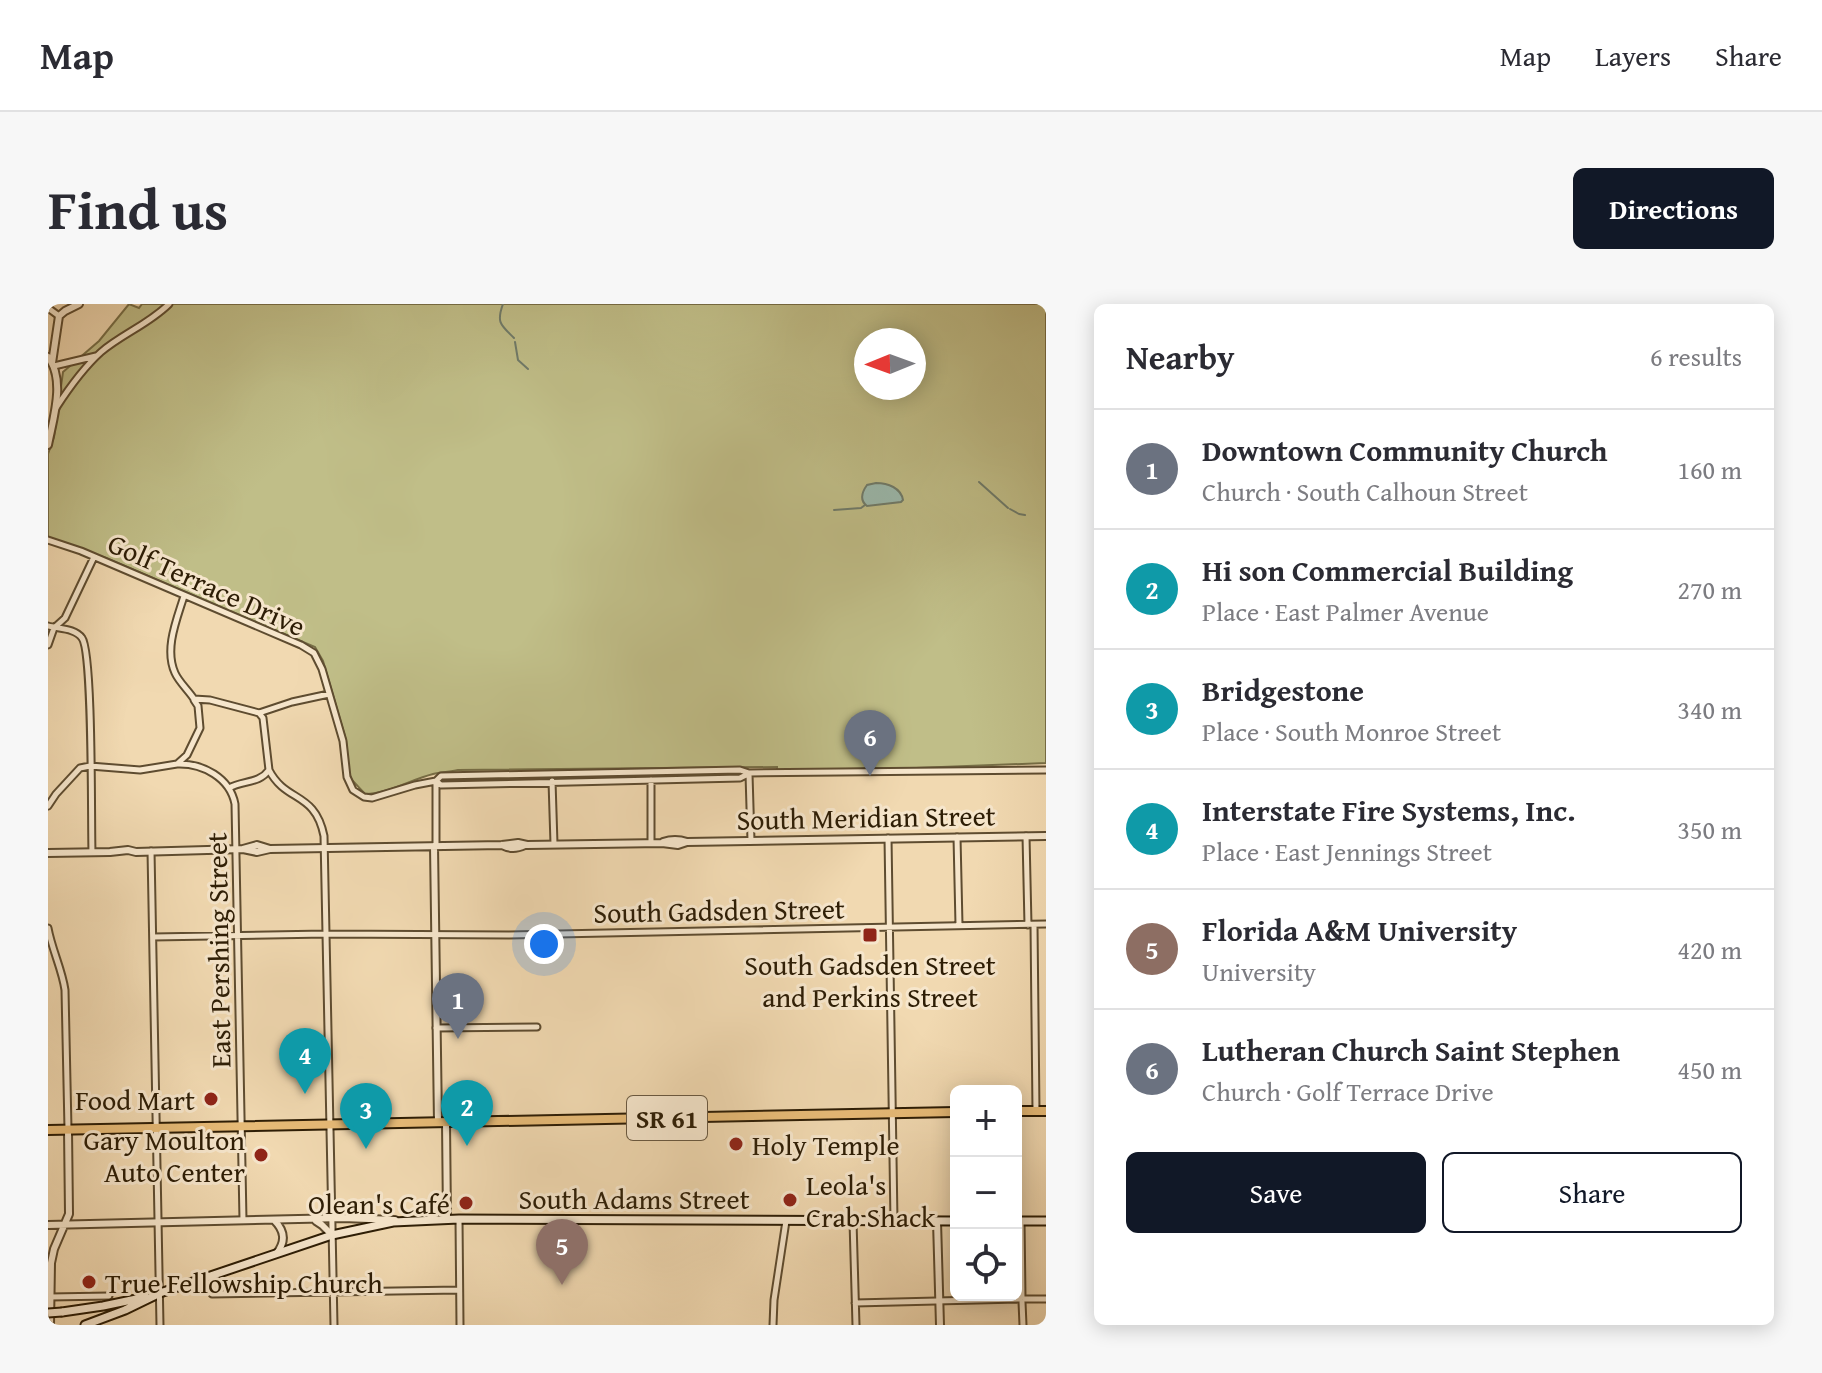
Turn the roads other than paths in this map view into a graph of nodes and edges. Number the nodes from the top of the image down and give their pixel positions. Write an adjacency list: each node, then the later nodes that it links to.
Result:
1 (79, 304): 4 (street)
2 (169, 304): 5 (street)
3 (48, 308): 4 (street)
4 (59, 316): 6 (street)
5 (97, 356): 6 (street); 7 (street)
6 (51, 362): 7 (street)
7 (54, 412): 8 (street)
8 (48, 445)
9 (48, 540): 10 (street, Golf Terrace Drive)
10 (94, 557): 11 (street, Golf Terrace Drive); 12 (street)
11 (184, 596): 14 (street, Golf Terrace Drive); 15 (street)
12 (51, 627): 13 (street); 18 (street)
13 (48, 645)
14 (329, 694): 16 (street); 25 (street, Golf Terrace Drive)
15 (194, 699): 16 (street); 17 (street)
16 (259, 713): 19 (street)
17 (177, 764): 18 (street); 27 (street)
18 (90, 766): 28 (street); 40 (street)
19 (269, 770): 27 (street); 38 (street)
20 (1046, 770): 22 (street, Golf Terrace Drive)
21 (651, 772): 22 (street, Golf Terrace Drive); 23 (street, Golf Terrace Drive); 24 (street)
22 (749, 773): 24 (street, Golf Terrace Drive); 33 (street)
23 (552, 774): 25 (street, Golf Terrace Drive); 26 (street)
24 (651, 780): 26 (street, Golf Terrace Drive); 34 (street)
25 (436, 781): 26 (street, Golf Terrace Drive); 36 (street)
26 (552, 782): 35 (street)
27 (229, 788): 37 (street, East Pershing Street)
28 (48, 806)
29 (1026, 836): 30 (street, South Meridian Street); 31 (street, South Meridian Street); 44 (street)
30 (1046, 836)
31 (957, 837): 32 (street, South Meridian Street); 43 (street)
32 (888, 838): 33 (street, South Meridian Street); 45 (street)
33 (751, 841): 34 (street, South Meridian Street)
34 (651, 843): 35 (street, South Meridian Street)
35 (554, 844): 36 (street, South Meridian Street)
36 (435, 846): 38 (street, South Meridian Street); 48 (street)
37 (240, 849): 38 (street, South Meridian Street); 39 (street, South Meridian Street); 49 (street, East Pershing Street)
38 (325, 849): 47 (street)
39 (151, 851): 40 (street, South Meridian Street); 50 (street)
40 (92, 852): 41 (street, South Meridian Street)
41 (48, 853)
42 (1046, 924): 44 (street, South Gadsden Street)
43 (959, 925): 44 (street, South Gadsden Street); 45 (street, South Gadsden Street)
44 (1031, 925): 54 (street)
45 (890, 927): 48 (street, South Gadsden Street); 56 (street)
46 (48, 928): 51 (street)
47 (326, 934): 48 (street, South Gadsden Street); 49 (street, South Gadsden Street); 58 (street)
48 (434, 934): 53 (street)
49 (238, 935): 50 (street, South Gadsden Street); 59 (street, East Pershing Street)
50 (153, 937): 60 (street)
51 (49, 940): 62 (street)
52 (537, 1027): 53 (street)
53 (436, 1028): 57 (street)
54 (1041, 1111)
55 (950, 1112): 56 (main road, SR 61)
56 (893, 1113): 57 (main road, SR 61); 72 (street)
57 (442, 1122): 58 (main road, SR 61); 64 (street)
58 (330, 1124): 59 (main road, SR 61); 63 (street)
59 (240, 1126): 60 (main road, SR 61); 66 (street, East Pershing Street)
60 (157, 1128): 62 (main road, SR 61); 77 (street)
61 (48, 1130): 62 (main road, SR 61)
62 (68, 1130): 78 (street)
63 (332, 1218): 68 (street, South Adams Street); 69 (street, South Adams Street); 80 (street)
64 (447, 1219): 65 (main road, South Adams Street); 69 (main road, South Adams Street)
65 (459, 1219): 70 (main road, South Adams Street); 82 (street)
66 (243, 1220): 67 (street, South Adams Street); 77 (street, South Adams Street)
67 (274, 1220): 68 (street, South Adams Street); 81 (street)
68 (312, 1220): 80 (street)
69 (407, 1220): 80 (main road)
70 (786, 1221): 71 (main road, South Adams Street); 99 (street)
71 (853, 1221): 72 (main road, South Adams Street); 92 (street)
72 (894, 1221): 73 (main road, South Adams Street)
73 (937, 1221): 74 (main road, South Adams Street); 90 (street)
74 (950, 1221)
75 (1022, 1221): 76 (main road)
76 (1046, 1221)
77 (158, 1223): 78 (street, South Adams Street); 84 (street)
78 (66, 1224): 79 (street, South Adams Street); 87 (street)
79 (48, 1225)
80 (332, 1235): 81 (main road); 83 (street)
81 (277, 1253): 84 (main road)
82 (459, 1290): 83 (street); 98 (street)
83 (333, 1292): 85 (street); 97 (street)
84 (160, 1293): 93 (main road, bridge); 95 (main road); 96 (street)
85 (212, 1294)
86 (109, 1296): 87 (street)
87 (49, 1297): 94 (street)
88 (1022, 1299): 89 (street); 102 (street)
89 (1046, 1299)
90 (939, 1301): 91 (street); 92 (street); 101 (street)
91 (950, 1301)
92 (855, 1303): 100 (street)
93 (48, 1313)
94 (50, 1325)
95 (85, 1325)
96 (160, 1325)
97 (334, 1325)
98 (460, 1325)
99 (773, 1325)
100 (856, 1325)
101 (940, 1325)
102 (1023, 1325)

